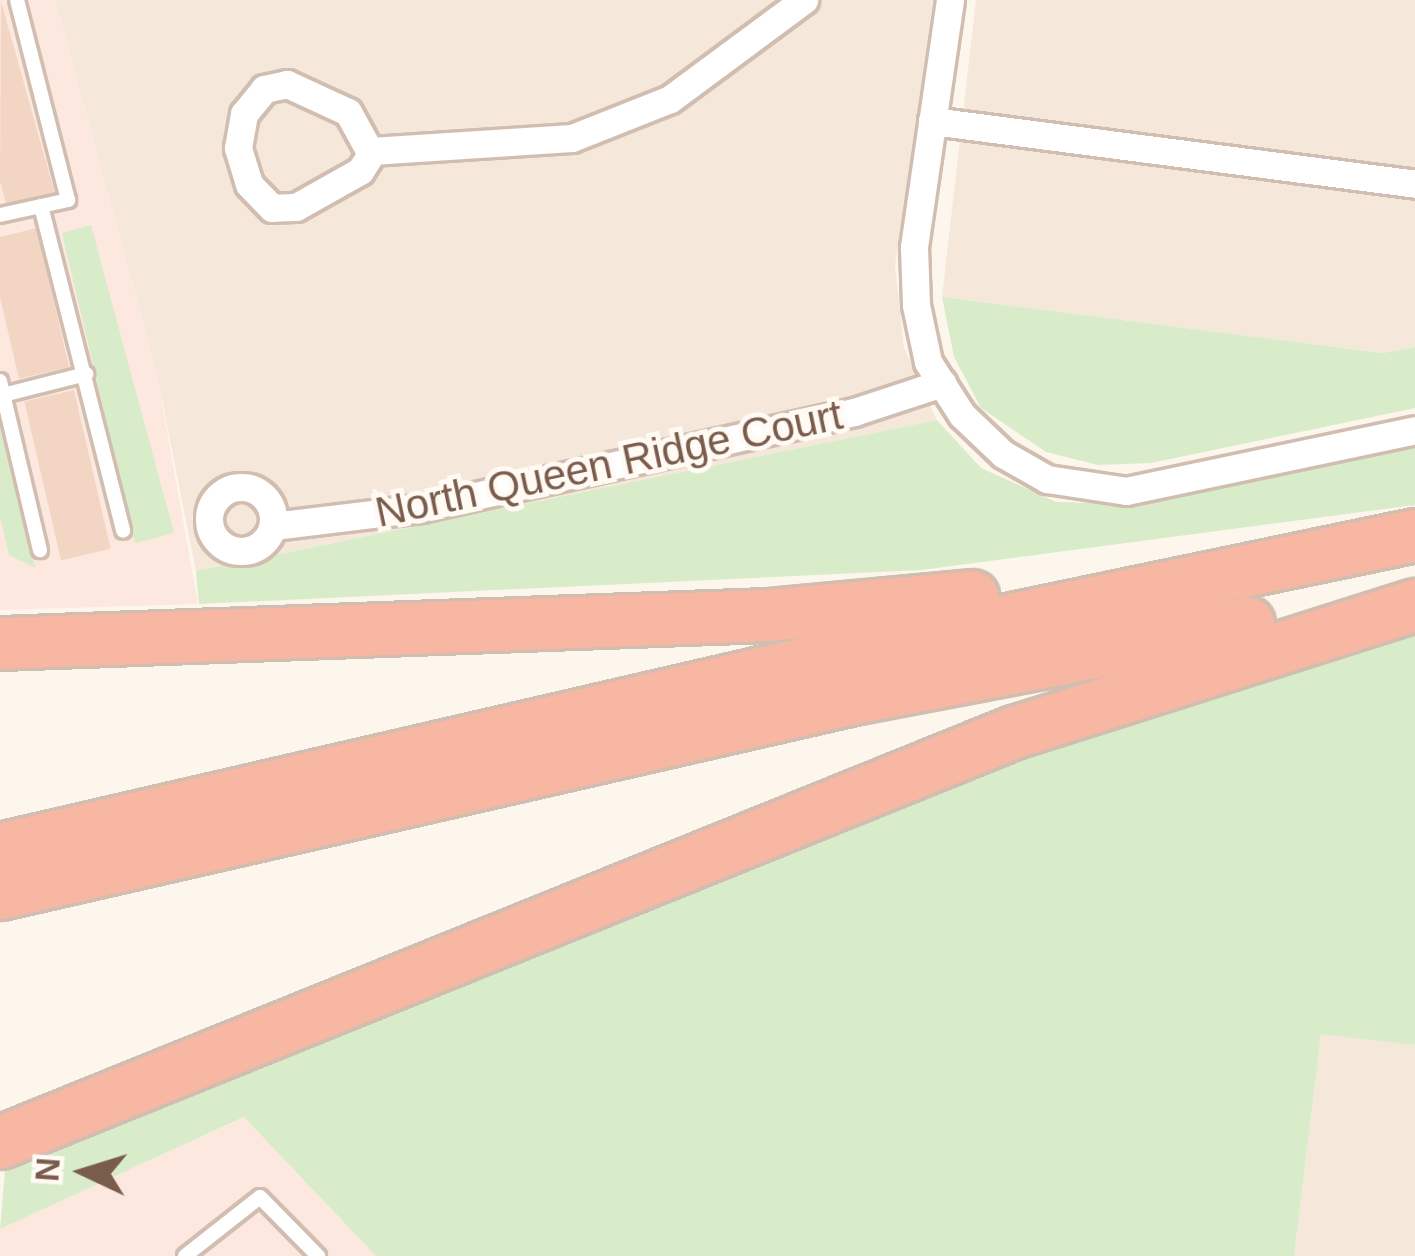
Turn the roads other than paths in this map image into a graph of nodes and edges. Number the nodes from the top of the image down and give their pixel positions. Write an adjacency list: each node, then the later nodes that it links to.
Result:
1 (17, 0): 7 (lane)
2 (804, 0): 5 (street)
3 (950, 0): 4 (street)
4 (932, 121): 6 (street); 10 (street)
5 (371, 151): 5 (street)
6 (1415, 184)
7 (41, 206): 8 (lane); 9 (lane)
8 (0, 215)
9 (86, 374): 11 (lane); 14 (lane)
10 (942, 383): 12 (street); 13 (street, North Queen Ridge Court)
11 (2, 388): 16 (lane)
12 (1415, 430)
13 (273, 526)
14 (123, 532)
15 (1415, 536): 17 (highway)
16 (40, 550)
17 (1233, 573): 20 (highway); 21 (highway)
18 (1415, 591): 22 (highway)
19 (1415, 604): 23 (highway)
20 (0, 643)
21 (0, 849)
22 (0, 893)
23 (2, 1143)
24 (185, 1256): 25 (lane)
25 (318, 1256)

